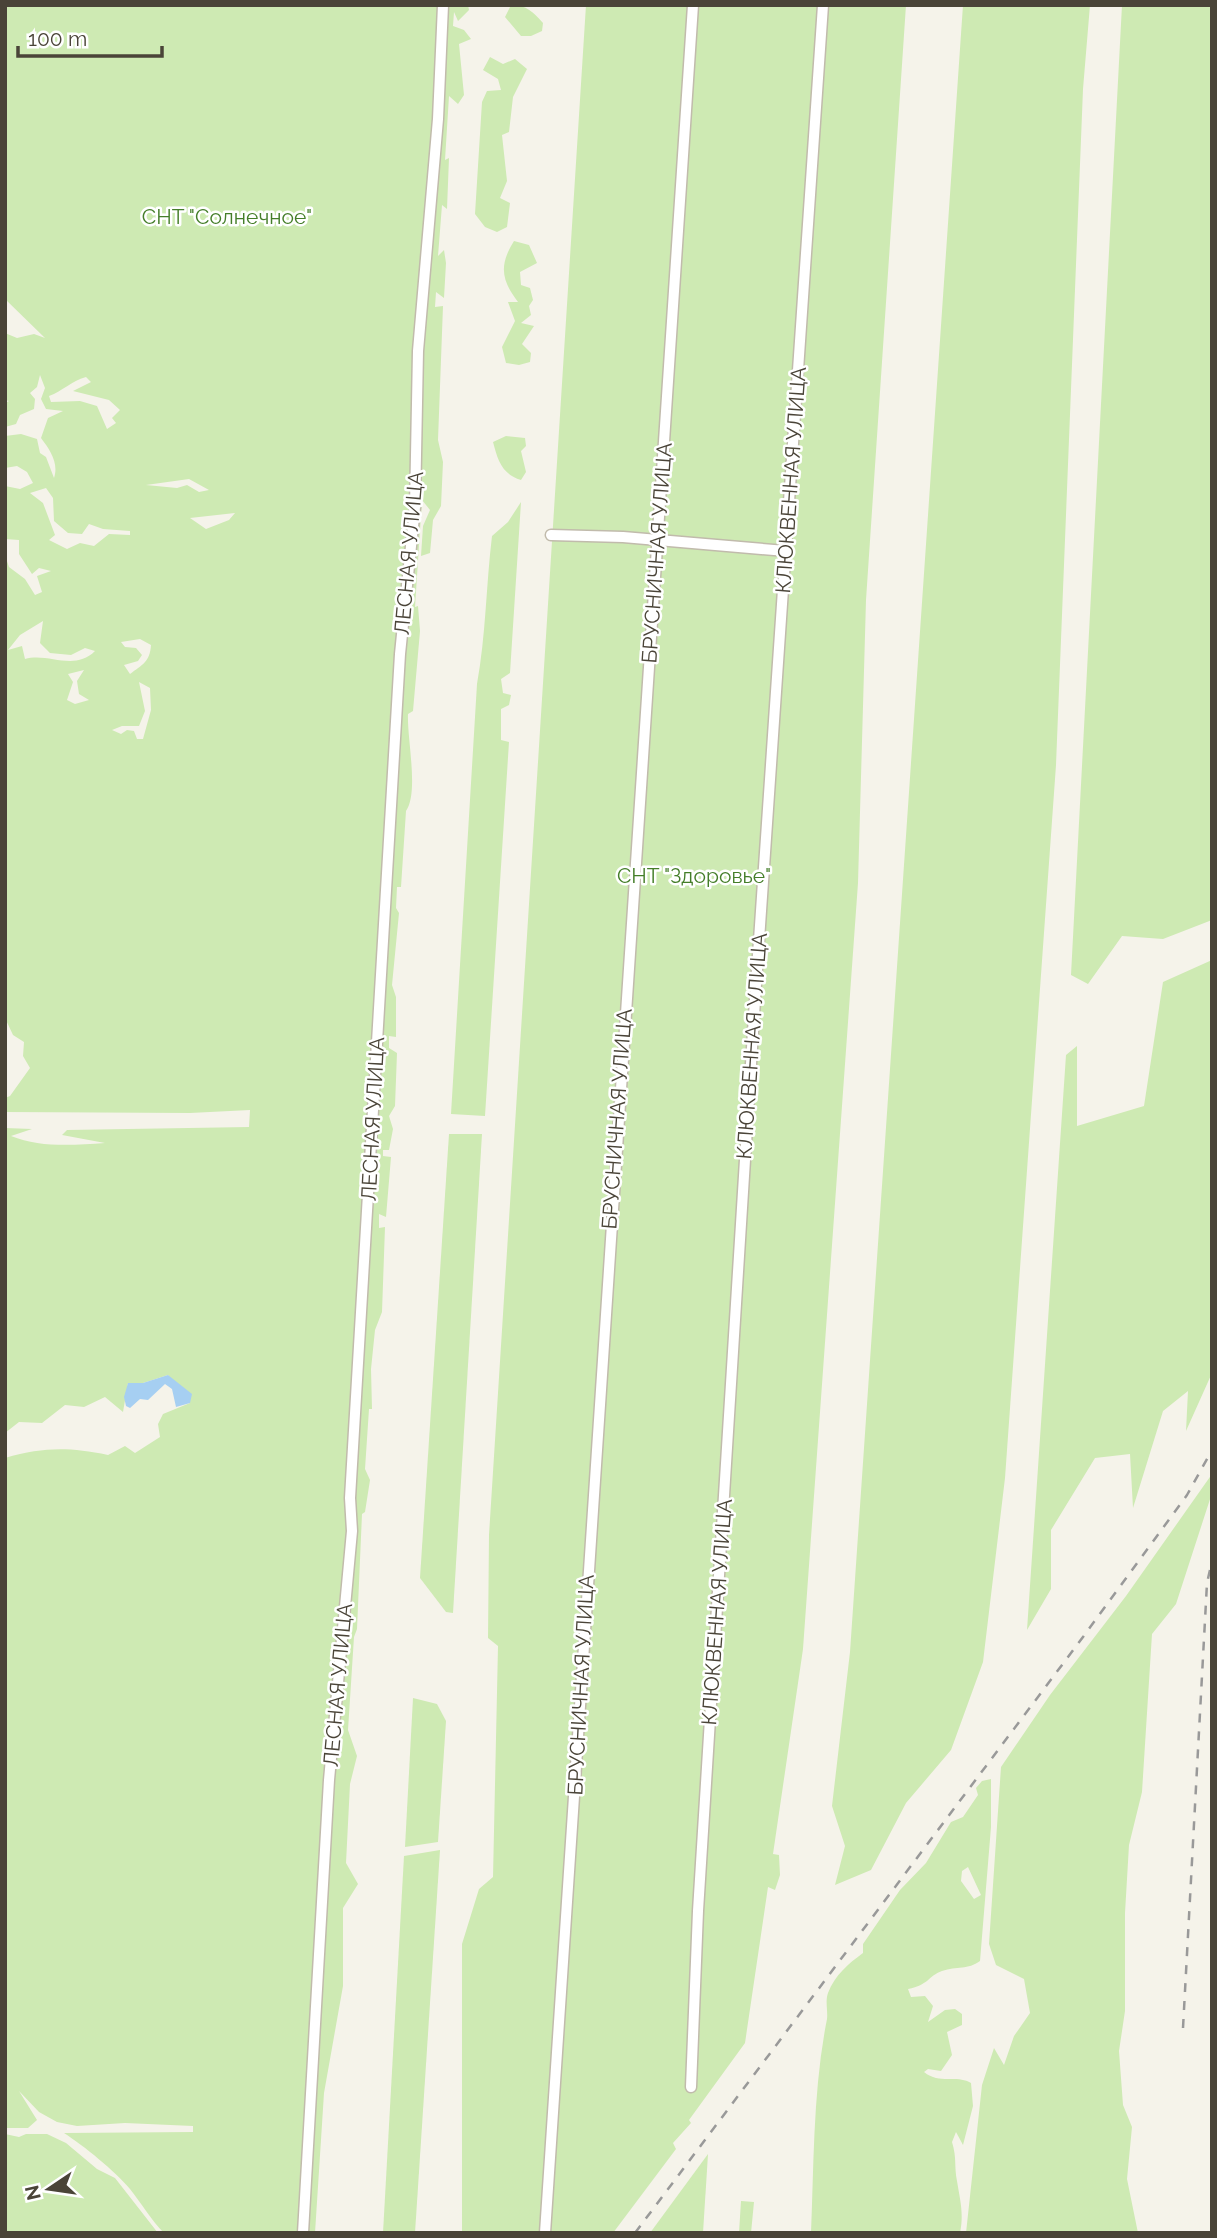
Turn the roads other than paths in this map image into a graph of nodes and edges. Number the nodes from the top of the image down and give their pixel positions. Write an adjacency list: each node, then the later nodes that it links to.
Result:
1 (443, 5): 8 (street, ЛЕСНАЯ УЛИЦА)
2 (693, 5): 5 (street, БРУСНИЧНАЯ УЛИЦА)
3 (822, 5): 6 (street, КЛЮКВЕННАЯ УЛИЦА)
4 (551, 535): 5 (street)
5 (658, 542): 6 (street); 9 (street, БРУСНИЧНАЯ УЛИЦА)
6 (786, 551): 7 (street, КЛЮКВЕННАЯ УЛИЦА)
7 (691, 2087)
8 (303, 2233)
9 (545, 2233)

